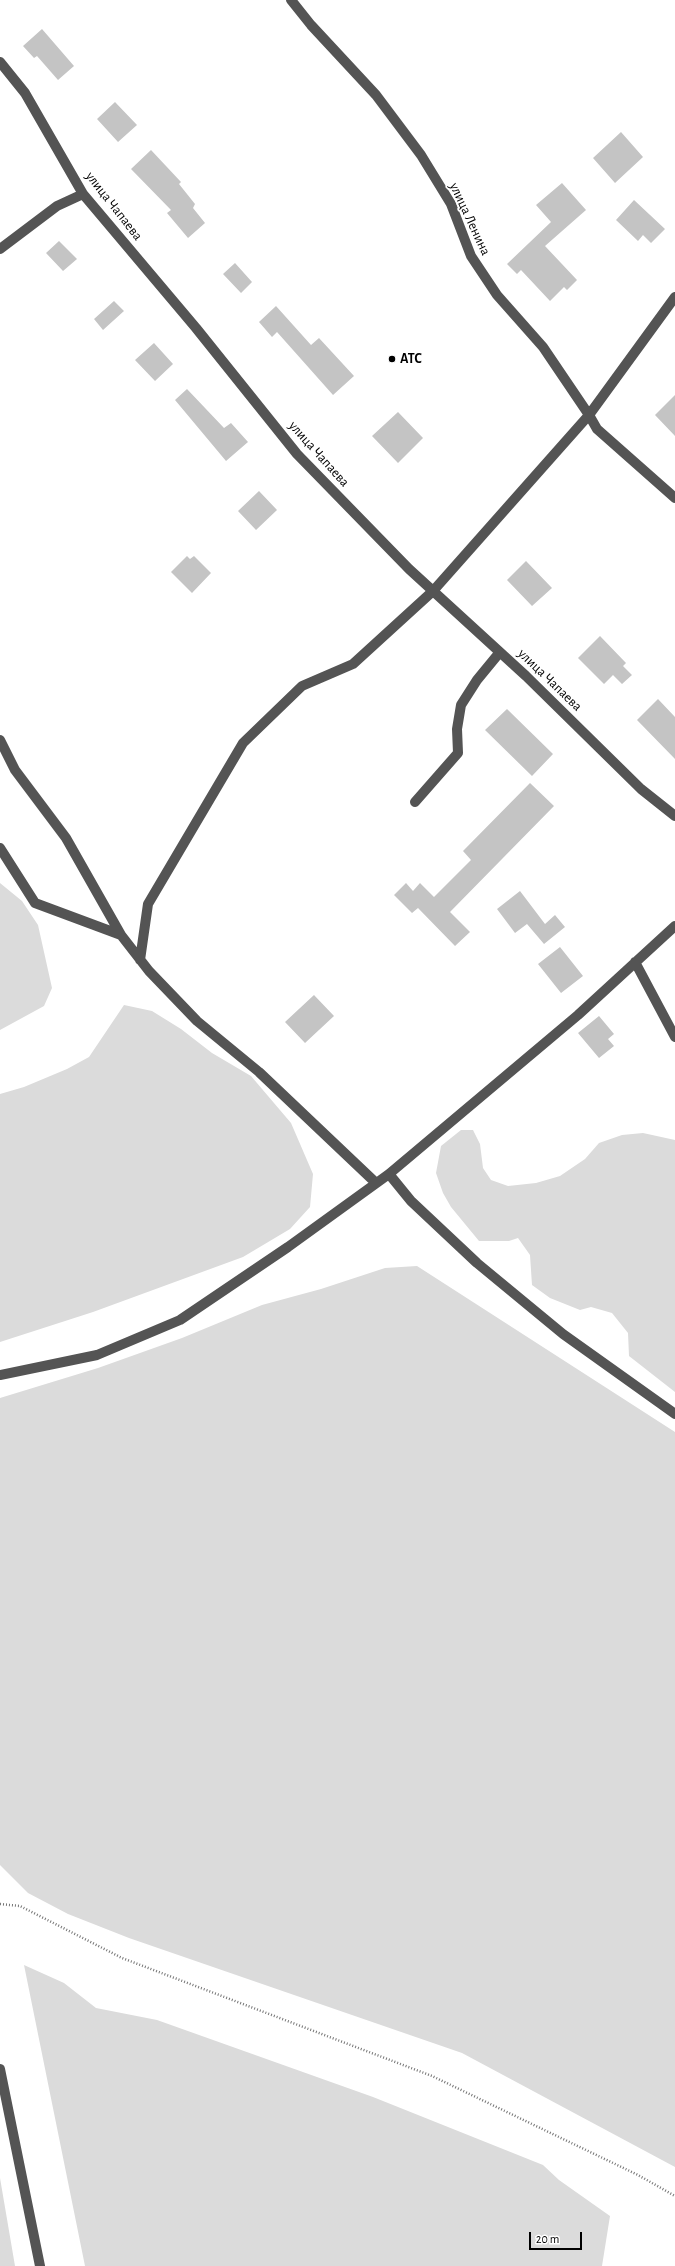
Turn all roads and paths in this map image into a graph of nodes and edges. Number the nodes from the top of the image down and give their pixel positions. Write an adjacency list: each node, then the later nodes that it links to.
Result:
1 (291, 0): 6 (street, улица Ленина)
2 (0, 62): 3 (street, улица Чапаева)
3 (83, 194): 4 (street); 8 (street, улица Чапаева)
4 (0, 249)
5 (675, 297): 6 (street)
6 (589, 415): 7 (street, улица Ленина); 8 (street)
7 (675, 498)
8 (433, 591): 9 (street, улица Чапаева); 16 (street)
9 (500, 652): 11 (street); 12 (street, улица Чапаева)
10 (0, 740): 15 (street)
11 (415, 802)
12 (675, 816)
13 (0, 848): 15 (street)
14 (675, 926): 17 (street)
15 (121, 935): 16 (street)
16 (140, 960): 20 (street)
17 (635, 962): 18 (street); 19 (street)
18 (675, 1037)
19 (389, 1174): 20 (street); 22 (street)
20 (376, 1183): 21 (street)
21 (0, 1375)
22 (675, 1414)
23 (0, 1904): 25 (path)
24 (0, 2069): 26 (street)
25 (675, 2196)
26 (40, 2266)

